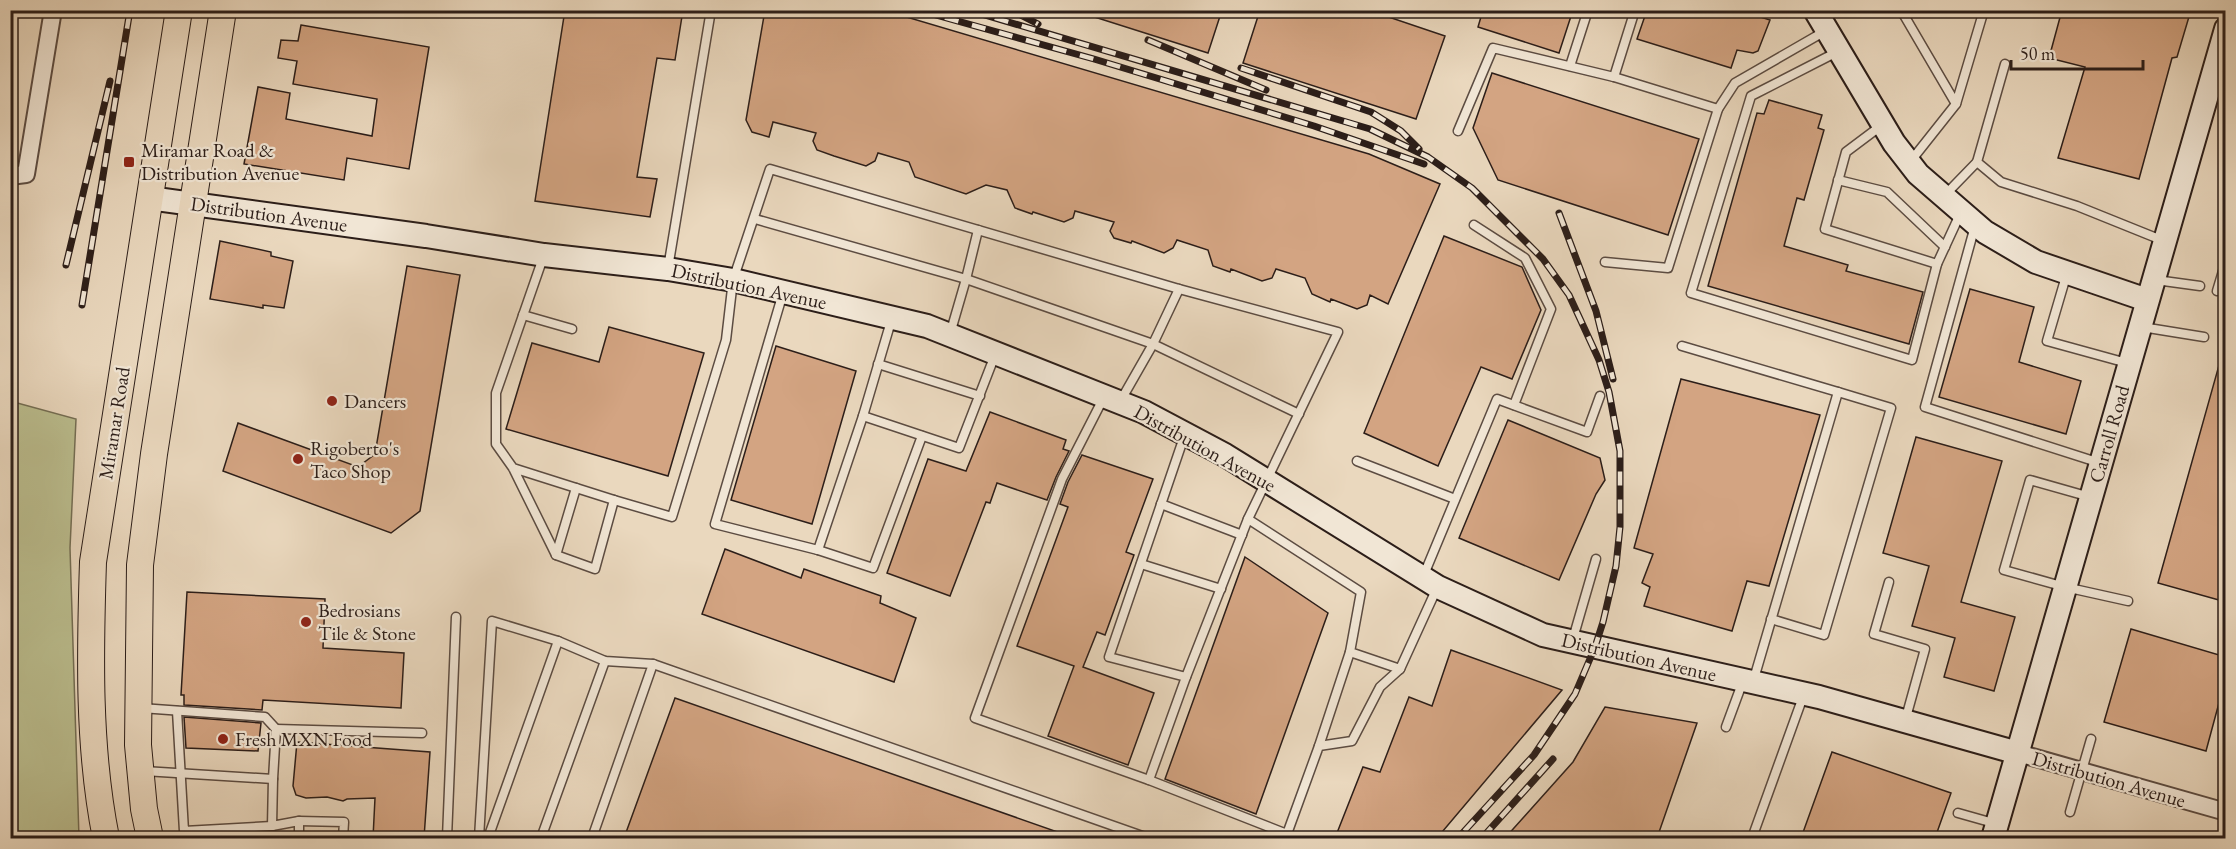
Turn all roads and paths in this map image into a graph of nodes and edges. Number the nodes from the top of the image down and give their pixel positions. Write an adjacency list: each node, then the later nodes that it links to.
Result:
1 (53, 10): 22 (street)
2 (178, 10): 24 (main road, Miramar Road)
3 (223, 10): 25 (main road)
4 (711, 10): 36 (lane)
5 (1588, 10): 14 (lane)
6 (1635, 10): 15 (lane)
7 (1815, 10): 11 (street)
8 (1901, 10): 16 (lane)
9 (1984, 10): 16 (lane)
10 (2226, 29): 30 (street, Carroll Road)
11 (1827, 30): 12 (street); 17 (lane)
12 (1839, 50): 18 (street); 35 (lane)
13 (2004, 64): 21 (lane)
14 (1570, 66): 15 (lane); 19 (lane)
15 (1614, 77): 17 (lane)
16 (1956, 104): 20 (lane)
17 (1718, 110): 34 (lane)
18 (1883, 124): 20 (street); 23 (lane)
19 (1458, 131)
20 (1909, 162): 26 (street)
21 (1977, 162): 26 (lane); 30 (lane)
22 (10, 176)
23 (1838, 180): 31 (lane); 35 (lane)
24 (149, 198): 25 (street, Distribution Avenue); 116 (main road, Miramar Road)
25 (193, 202): 32 (street, Distribution Avenue); 96 (main road)
26 (1960, 210): 31 (lane); 37 (street); 66 (lane)
27 (755, 219): 29 (lane); 38 (lane); 39 (lane)
28 (1474, 225): 60 (lane)
29 (978, 230): 38 (lane); 41 (lane)
30 (2164, 241): 42 (street, Carroll Road)
31 (1945, 247): 35 (lane)
32 (544, 255): 36 (street, Distribution Avenue); 45 (lane)
33 (2226, 261): 44 (lane)
34 (1605, 262)
35 (1937, 264)
36 (668, 269): 39 (street, Distribution Avenue)
37 (2067, 272): 42 (street); 55 (lane)
38 (966, 279): 49 (lane); 51 (lane)
39 (733, 280): 43 (street, Distribution Avenue); 72 (lane)
40 (2200, 286): 42 (lane)
41 (1179, 289): 51 (lane); 61 (lane)
42 (2150, 289): 47 (street, Carroll Road)
43 (784, 291): 46 (street, Distribution Avenue); 76 (lane)
44 (2217, 291)
45 (523, 315): 48 (lane); 67 (lane)
46 (892, 318): 49 (street, Distribution Avenue); 54 (lane)
47 (2139, 326): 50 (lane); 55 (street, Carroll Road)
48 (572, 328)
49 (949, 335): 53 (street, Distribution Avenue)
50 (2204, 337)
51 (1153, 344): 59 (lane); 61 (lane)
52 (1682, 346): 56 (lane)
53 (996, 354): 57 (lane); 59 (street, Distribution Avenue)
54 (878, 364): 57 (lane); 62 (lane)
55 (2129, 364): 66 (street, Carroll Road)
56 (1838, 392): 86 (lane); 86 (lane)
57 (980, 396): 64 (lane)
58 (1600, 396): 60 (lane)
59 (1112, 399): 63 (street, Distribution Avenue); 109 (lane)
60 (1514, 405): 71 (lane)
61 (1299, 414): 68 (lane)
62 (863, 416): 64 (lane); 76 (lane)
63 (1185, 434): 68 (street, Distribution Avenue); 73 (lane)
64 (922, 436): 76 (lane)
65 (1357, 461): 71 (lane)
66 (2100, 463): 70 (street, Carroll Road)
67 (513, 468): 69 (lane); 77 (lane)
68 (1267, 481): 74 (lane); 80 (street, Distribution Avenue)
69 (576, 488): 72 (lane); 77 (lane)
70 (2091, 497): 82 (street, Carroll Road); 82 (lane)
71 (1455, 499): 80 (lane)
72 (614, 500): 77 (lane)
73 (1161, 504): 75 (lane); 79 (lane)
74 (1248, 519): 75 (lane); 89 (lane)
75 (1242, 535): 83 (lane)
76 (819, 550)
77 (556, 555)
78 (1596, 559): 88 (lane)
79 (1141, 564): 83 (lane); 93 (lane)
80 (1430, 582): 88 (street, Distribution Avenue); 92 (lane)
81 (1889, 582): 98 (lane)
82 (2065, 587): 84 (lane); 104 (street, Carroll Road)
83 (1221, 589): 93 (lane)
84 (2128, 601)
85 (456, 616): 120 (lane)
86 (1771, 619): 94 (lane)
87 (558, 641): 90 (lane); 121 (lane); 122 (lane)
88 (1572, 642): 94 (street, Distribution Avenue)
89 (1350, 652): 92 (lane); 103 (lane)
90 (605, 661): 91 (lane); 123 (lane)
91 (653, 664): 124 (lane); 125 (lane)
92 (1400, 669): 103 (lane)
93 (1186, 677): 109 (lane)
94 (1748, 681): 95 (street, Distribution Avenue); 99 (lane)
95 (1804, 694): 98 (street, Distribution Avenue); 126 (lane)
96 (138, 708): 97 (lane); 105 (main road)
97 (177, 711): 100 (lane); 107 (lane)
98 (1905, 721): 104 (street, Distribution Avenue)
99 (1726, 728)
100 (276, 729): 101 (lane); 108 (lane)
101 (422, 733)
102 (2091, 740): 106 (lane)
103 (1319, 746): 109 (lane)
104 (2018, 753): 106 (street, Distribution Avenue); 115 (street, Carroll Road)
105 (140, 771): 107 (lane); 117 (main road)
106 (2082, 772): 110 (street, Distribution Avenue); 111 (lane)
107 (181, 774): 108 (lane); 114 (lane)
108 (273, 779): 114 (lane)
109 (1149, 780)
110 (2225, 809)
111 (2070, 812)
112 (1958, 813): 115 (lane)
113 (299, 821): 114 (lane); 118 (lane); 119 (lane)
114 (272, 825)
115 (1995, 831)
116 (106, 838)
117 (150, 838)
118 (299, 838)
119 (343, 838)
120 (447, 838)
121 (479, 838)
122 (488, 838)
123 (541, 838)
124 (592, 838)
125 (1148, 838)
126 (1752, 838)

